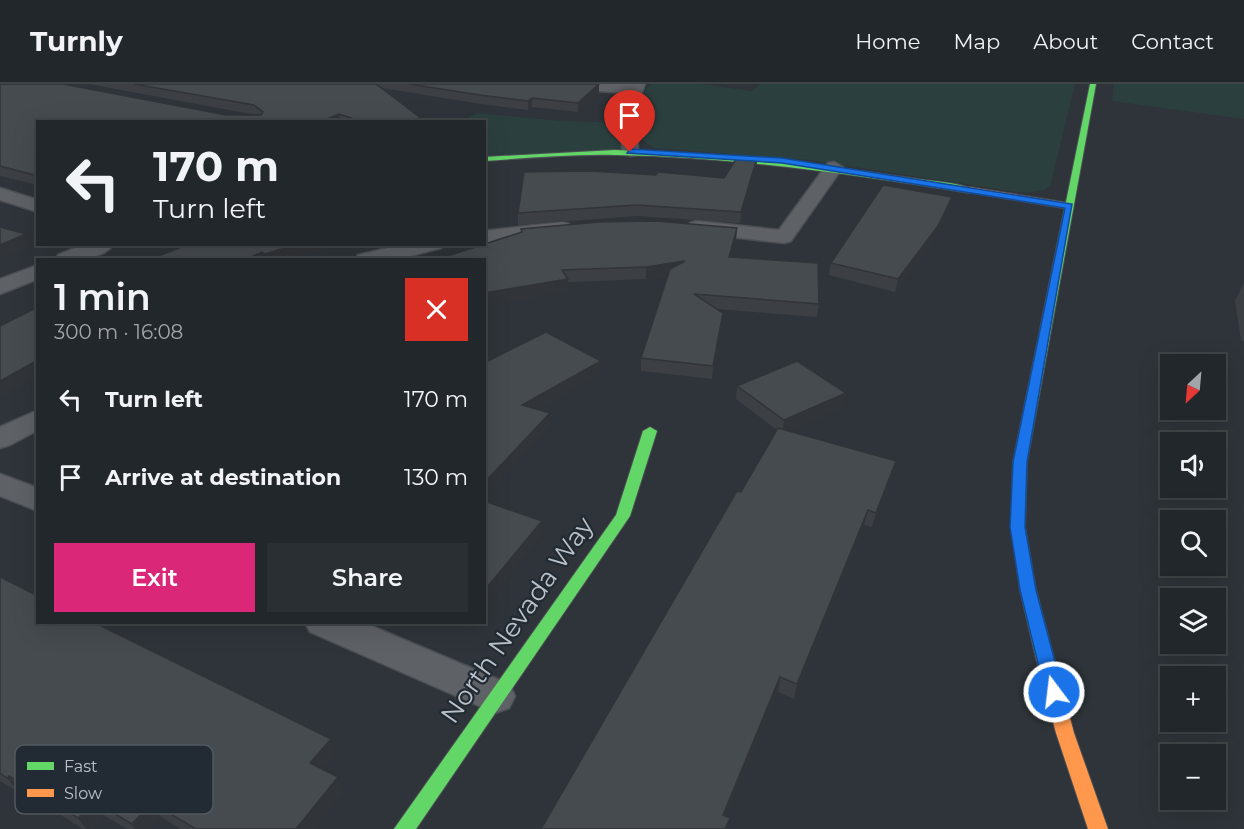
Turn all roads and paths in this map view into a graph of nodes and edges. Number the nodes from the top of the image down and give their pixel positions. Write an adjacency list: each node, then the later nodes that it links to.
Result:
1 (558, 84): 3 (street)
2 (1093, 84): 9 (street)
3 (636, 87): 4 (street)
4 (630, 152): 5 (street); 6 (street)
5 (486, 159)
6 (834, 167): 9 (street); 10 (street)
7 (0, 194): 8 (street)
8 (36, 205)
9 (1069, 206): 27 (street)
10 (672, 226)
11 (585, 227): 12 (street)
12 (486, 237)
13 (99, 246): 15 (street)
14 (426, 246): 16 (street)
15 (71, 258)
16 (374, 258)
17 (36, 272): 18 (street)
18 (0, 287)
19 (36, 418): 21 (street)
20 (650, 431): 25 (street, North Nevada Way)
21 (0, 439)
22 (0, 484): 23 (street)
23 (36, 499)
24 (328, 624): 25 (street)
25 (495, 696): 26 (street, North Nevada Way)
26 (404, 829)
27 (1098, 829)

